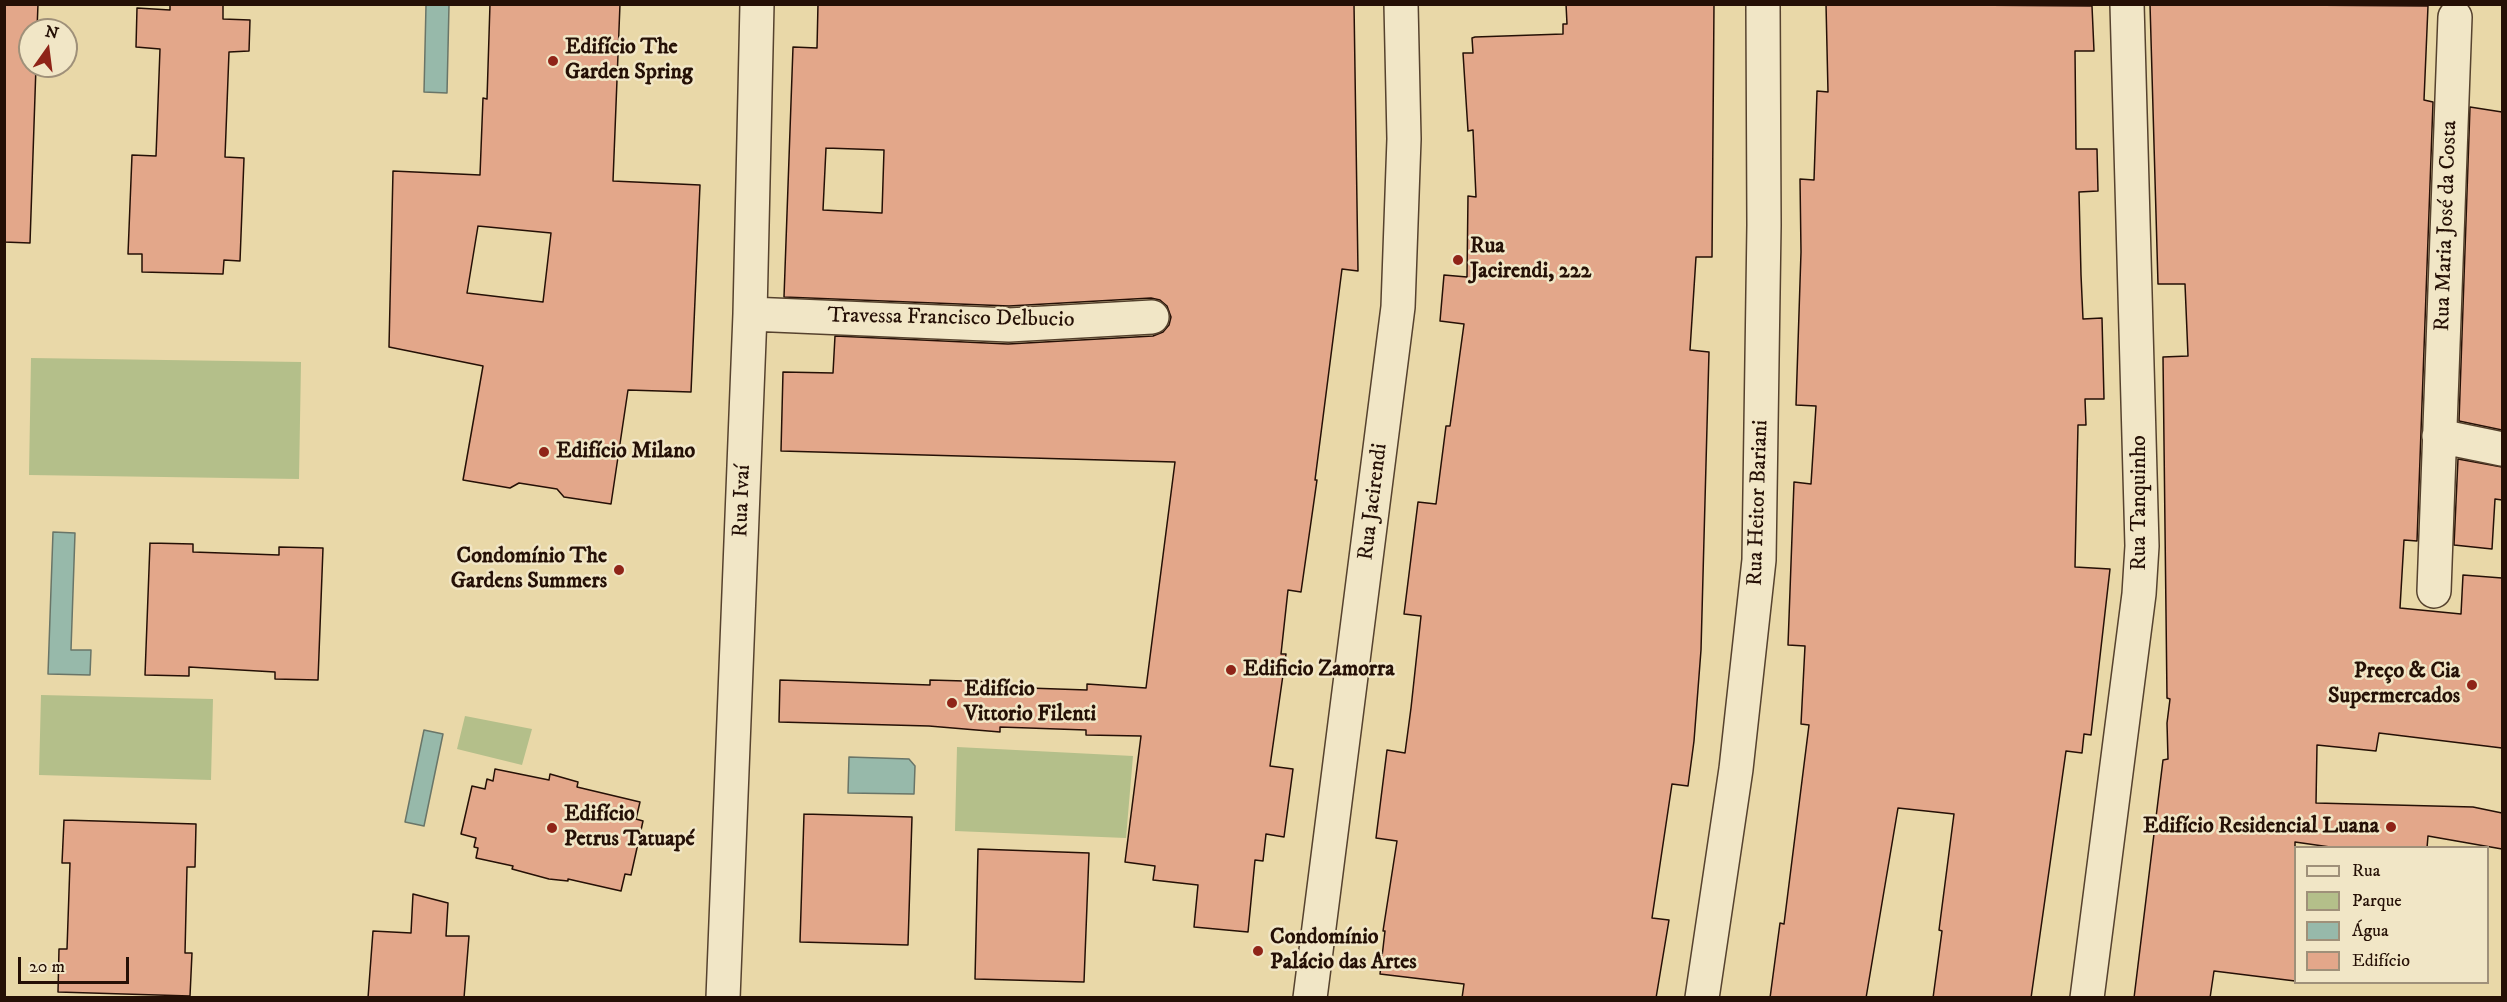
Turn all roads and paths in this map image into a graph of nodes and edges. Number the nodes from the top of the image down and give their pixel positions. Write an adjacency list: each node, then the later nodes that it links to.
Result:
1 (757, 4): 6 (street, Rua Ivaí)
2 (1401, 4): 12 (street, Rua Jacirendi)
3 (1763, 4): 13 (street, Rua Heitor Bariani)
4 (2127, 4): 14 (street, Rua Tanquinho)
5 (2455, 17): 8 (street, Rua Maria José da Costa)
6 (750, 314): 7 (street, Travessa Francisco Delbucio); 11 (street, Rua Ivaí)
7 (1152, 317)
8 (2439, 435): 9 (street); 10 (street, Rua Maria José da Costa)
9 (2502, 449)
10 (2434, 591)
11 (723, 998)
12 (1310, 998)
13 (1702, 998)
14 (2087, 998)

